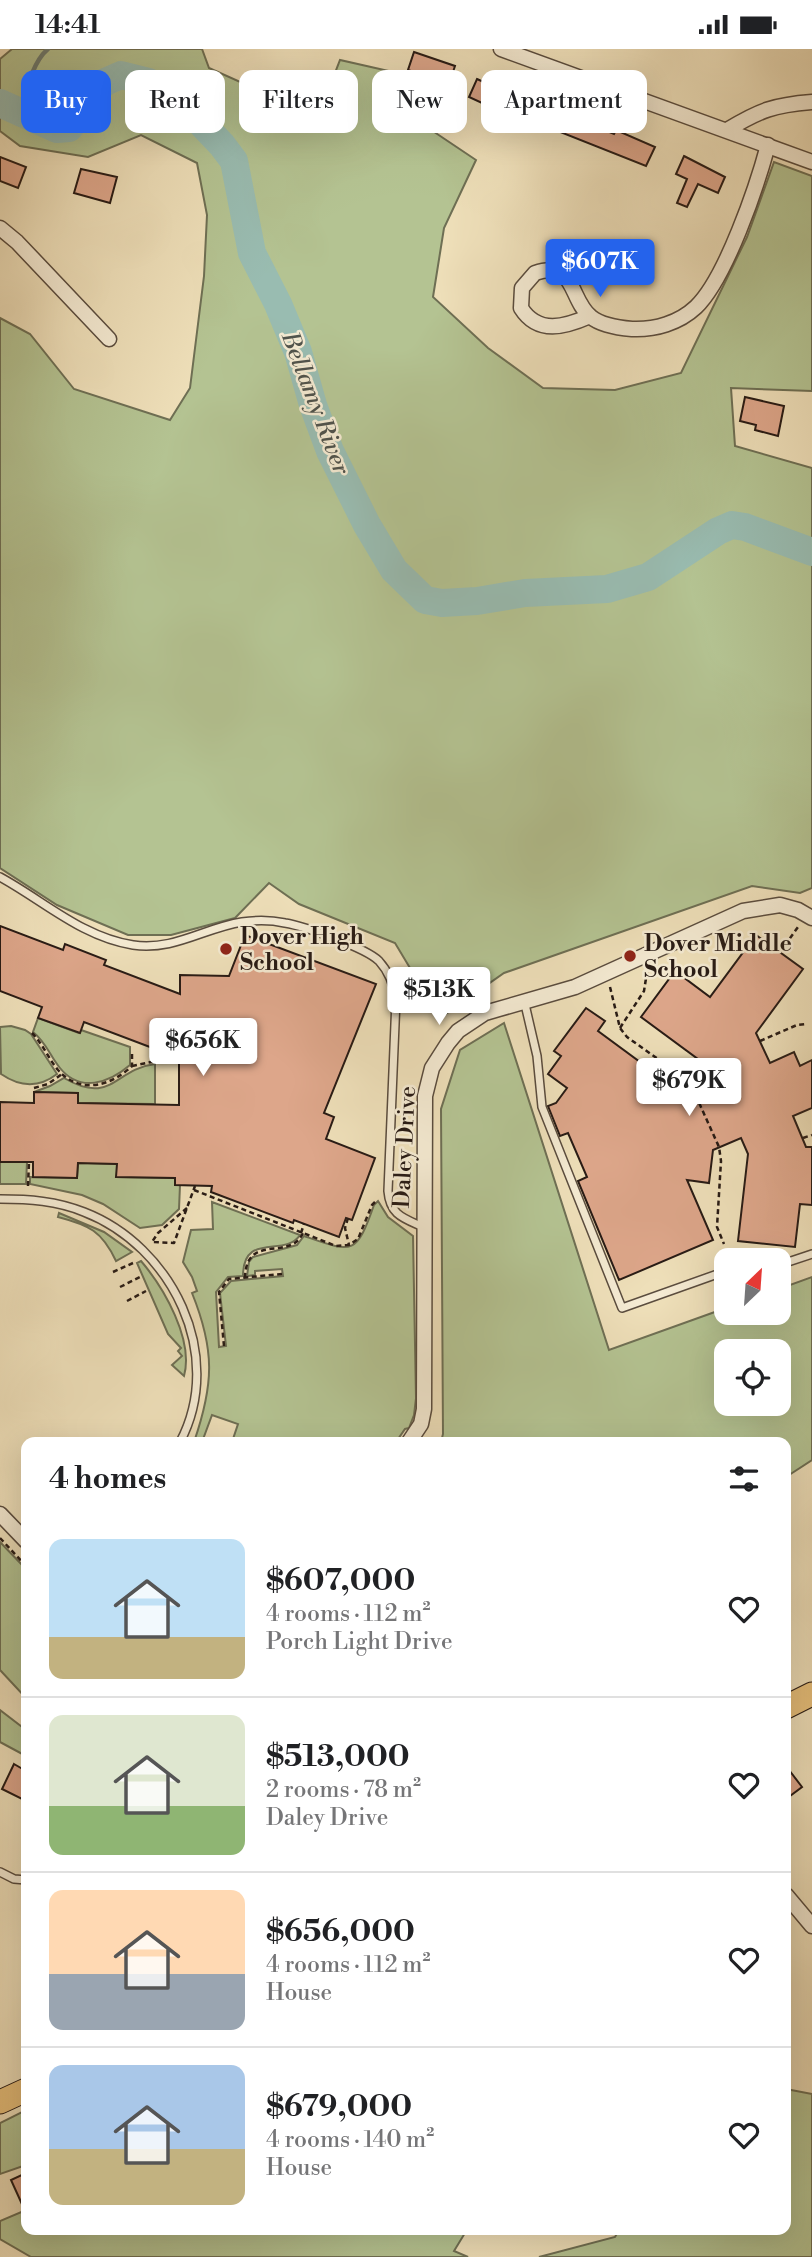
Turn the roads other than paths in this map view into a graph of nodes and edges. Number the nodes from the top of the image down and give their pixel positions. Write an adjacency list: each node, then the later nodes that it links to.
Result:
1 (500, 49): 3 (street)
2 (812, 102): 3 (street)
3 (727, 130): 4 (street)
4 (768, 145): 5 (street); 7 (street)
5 (812, 162)
6 (0, 228): 8 (street)
7 (590, 316): 7 (street)
8 (109, 339)
9 (0, 877): 13 (lane)
10 (806, 921): 11 (street, Daley Drive)
11 (524, 1000): 13 (street, Daley Drive); 16 (lane)
12 (0, 1199): 17 (lane)
13 (423, 1227): 18 (street, Daley Drive)
14 (812, 1254): 15 (lane)
15 (791, 1261)
16 (714, 1275)
17 (182, 1437)
18 (413, 1437)
19 (0, 1514): 20 (street)
20 (21, 1536)
21 (812, 1694): 22 (main road)
22 (791, 1704)
23 (0, 1872): 24 (lane)
24 (21, 1880)
25 (791, 1901): 26 (street)
26 (812, 1926)
27 (21, 2092): 28 (main road)
28 (0, 2102)

